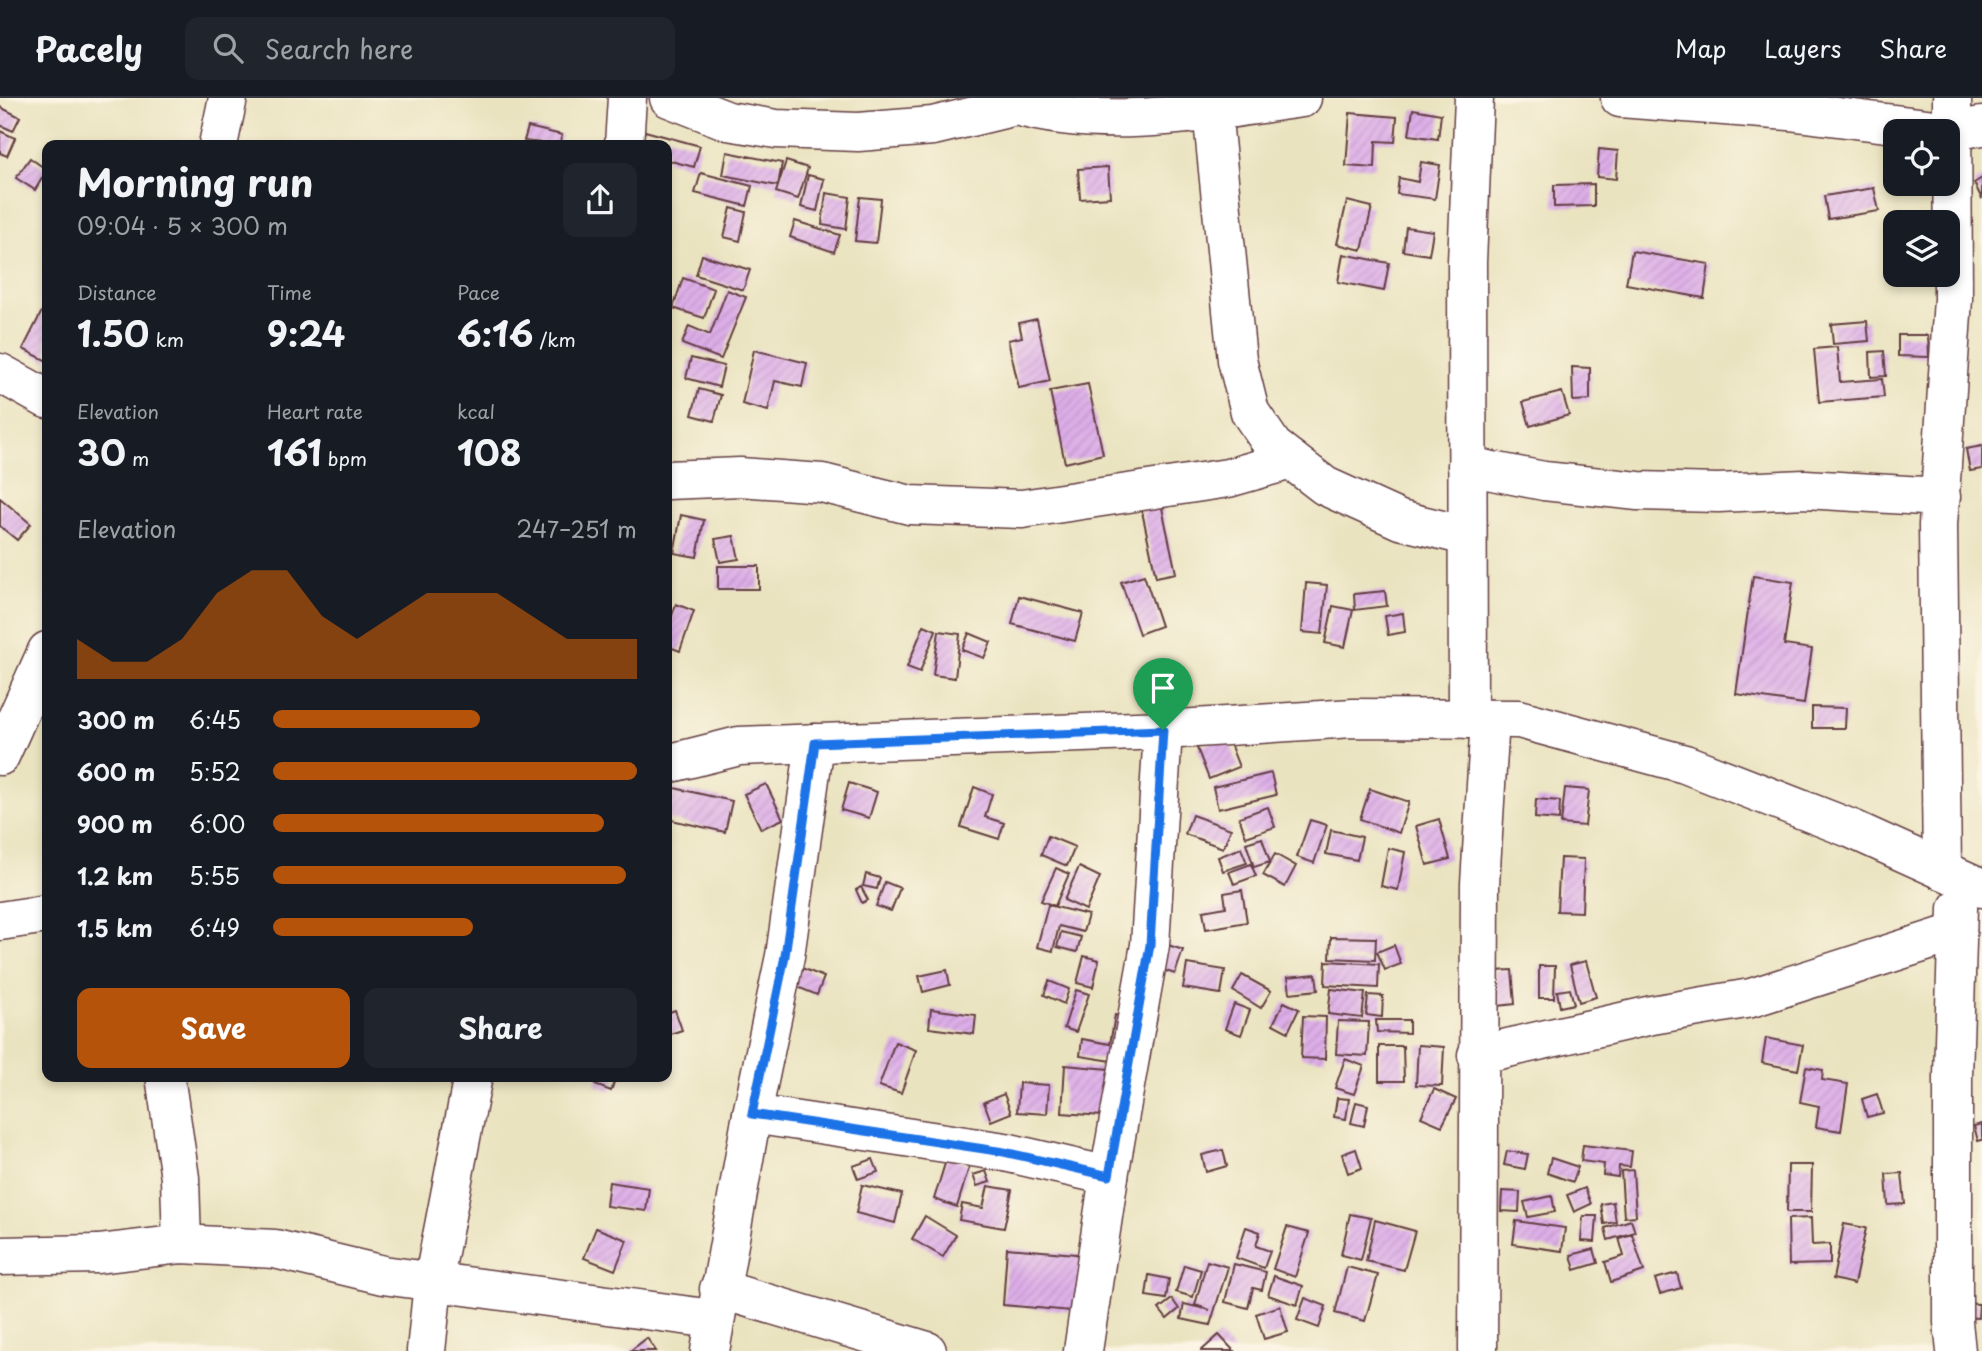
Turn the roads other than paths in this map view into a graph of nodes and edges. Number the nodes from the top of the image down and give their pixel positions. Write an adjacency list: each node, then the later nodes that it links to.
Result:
1 (229, 98): 10 (street)
2 (627, 98): 11 (street)
3 (669, 98): 7 (street)
4 (1302, 98): 8 (street)
5 (1474, 98): 16 (street)
6 (1620, 98): 9 (street)
7 (1014, 102): 8 (street)
8 (1212, 110): 15 (street)
9 (1962, 118): 12 (street)
10 (219, 140)
11 (624, 140)
12 (1968, 296): 18 (street)
13 (0, 373): 14 (street)
14 (42, 396)
15 (1291, 460): 17 (street); 19 (street)
16 (1467, 466): 18 (street); 19 (street)
17 (672, 480)
18 (1941, 497): 26 (street)
19 (1467, 536): 21 (street)
20 (42, 662): 24 (street)
21 (1479, 719): 22 (street); 26 (street); 30 (street)
22 (1163, 730): 23 (street); 34 (street)
23 (815, 743): 25 (street); 33 (street)
24 (0, 756)
25 (672, 763)
26 (1961, 879): 29 (street)
27 (42, 915): 28 (street)
28 (0, 921)
29 (1957, 932): 30 (street); 43 (street)
30 (1478, 1055): 42 (street)
31 (165, 1082): 35 (street)
32 (472, 1082): 37 (street)
33 (752, 1114): 34 (street); 38 (street)
34 (1109, 1176): 41 (street)
35 (182, 1244): 36 (street); 37 (street)
36 (0, 1256)
37 (433, 1283): 38 (street); 39 (street)
38 (714, 1320): 40 (street)
39 (426, 1351)
40 (927, 1351)
41 (1083, 1351)
42 (1478, 1351)
43 (1956, 1351)

